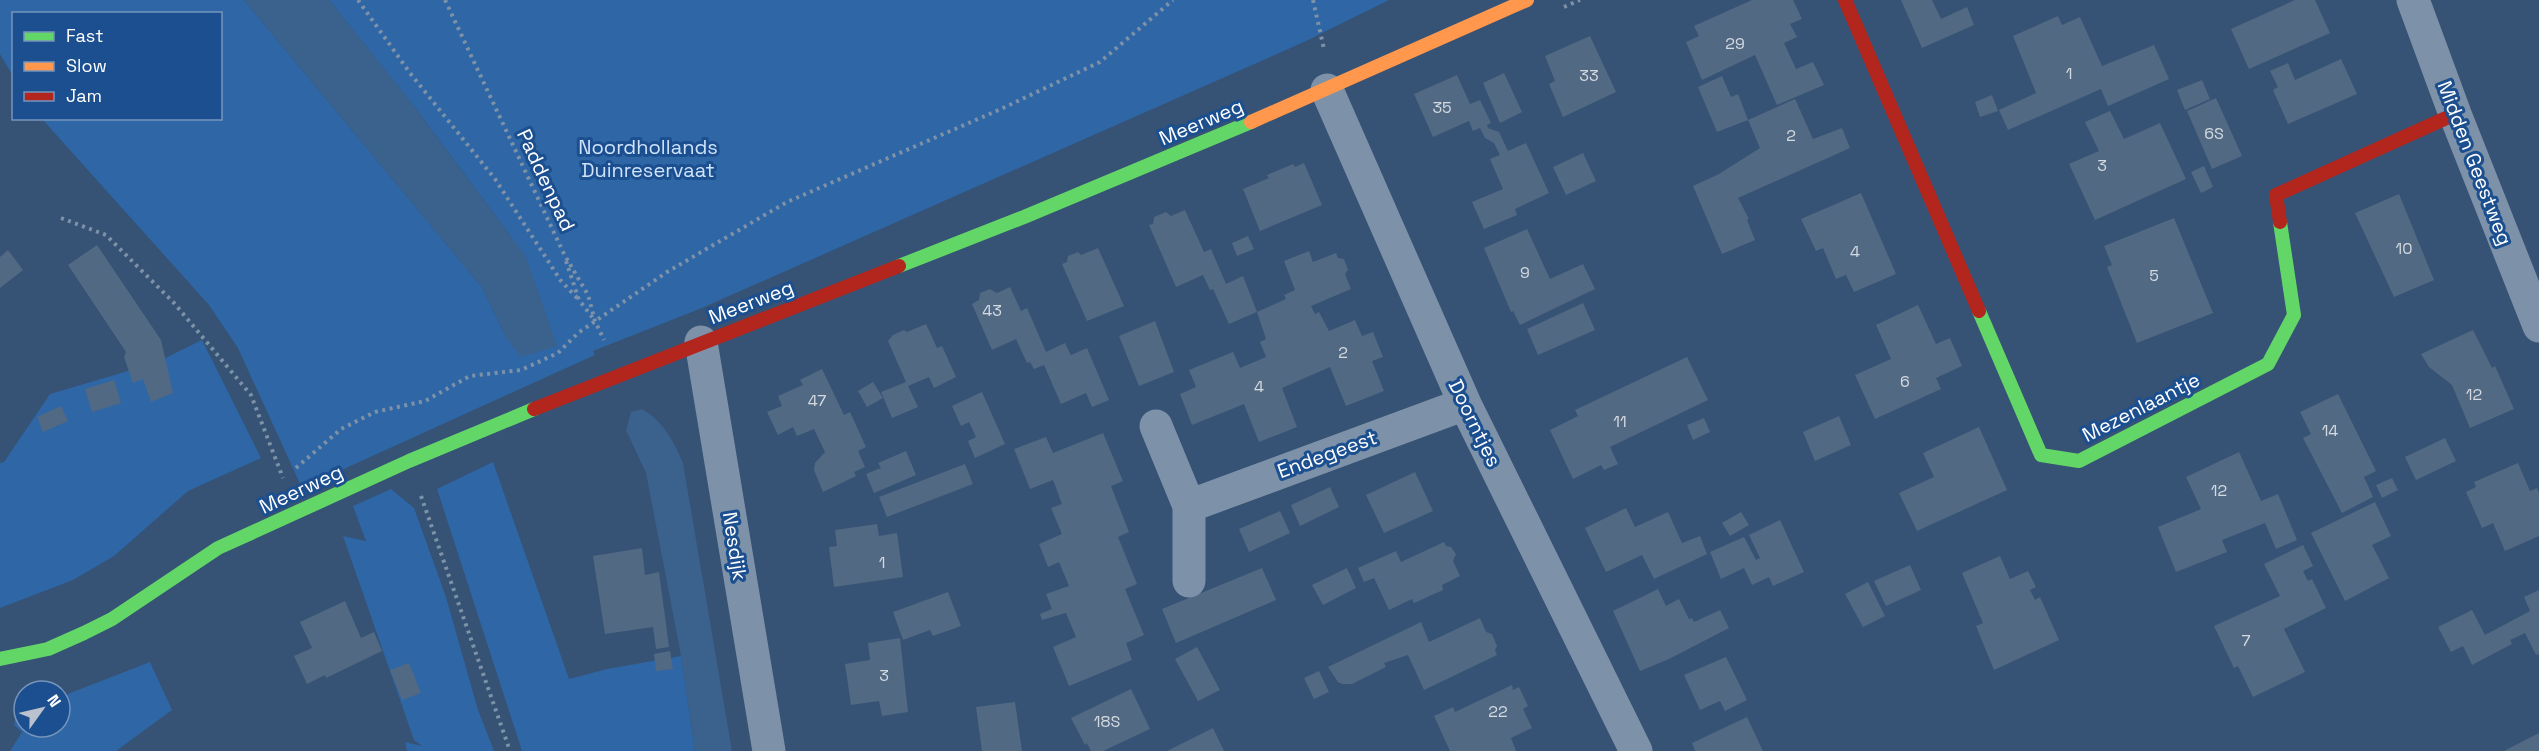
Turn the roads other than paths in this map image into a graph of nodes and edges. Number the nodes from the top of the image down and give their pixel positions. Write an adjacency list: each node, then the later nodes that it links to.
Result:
1 (1527, 0): 4 (street, Meerweg)
2 (1845, 0): 5 (street, Mezenlaantje)
3 (2413, 0): 5 (street, Midden Geestweg)
4 (1327, 90): 7 (street, Meerweg); 8 (street, Doorntjes)
5 (2455, 114): 6 (street, Midden Geestweg)
6 (2539, 326)
7 (701, 342): 12 (street, Meerweg); 13 (street, Nesdijk)
8 (1465, 404): 10 (street, Endegeest); 14 (street, Doorntjes)
9 (1156, 426): 10 (street)
10 (1189, 506): 11 (street)
11 (1189, 581)
12 (0, 659)
13 (769, 751)
14 (1636, 751)

